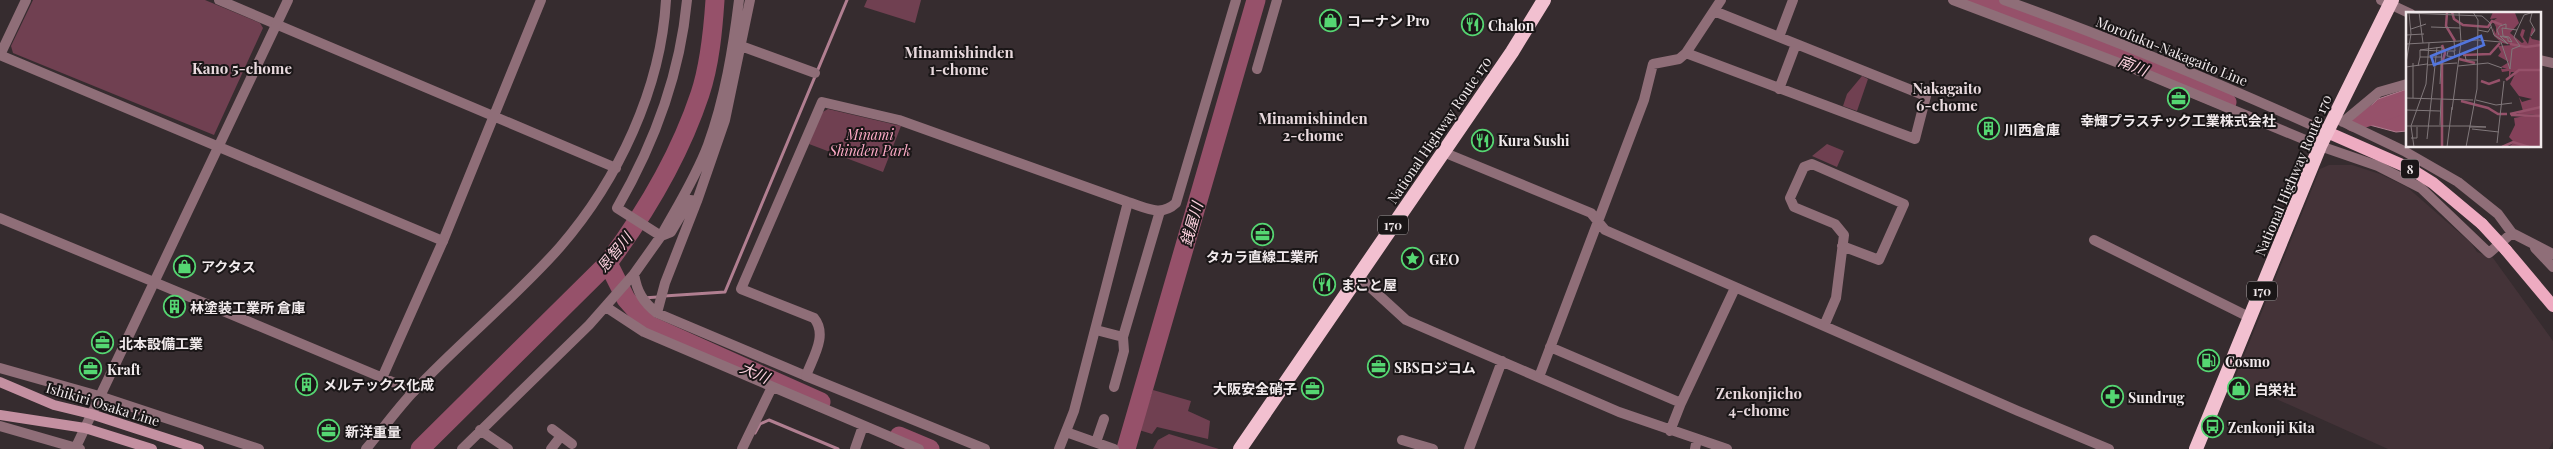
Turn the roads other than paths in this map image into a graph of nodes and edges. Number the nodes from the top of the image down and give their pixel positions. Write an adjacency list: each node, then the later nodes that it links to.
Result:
1 (26, 0): 24 (street)
2 (219, 0): 19 (street)
3 (288, 0): 19 (street)
4 (541, 0): 29 (street)
5 (666, 0): 35 (street)
6 (687, 0): 42 (street)
7 (739, 0): 42 (street)
8 (750, 0): 22 (street)
9 (1236, 0): 38 (street)
10 (1277, 0): 25 (street)
11 (1544, 0): 34 (highway, National Highway Route 170 / 170)
12 (1721, 0): 17 (street)
13 (1954, 0): 32 (street)
14 (2004, 0): 31 (street, Morofuku-Nakagaito Line)
15 (1789, 1): 20 (street)
16 (2388, 1): 18 (street); 30 (highway, National Highway Route 170 / 170)
17 (1714, 11): 20 (street); 23 (street)
18 (2407, 12)
19 (276, 24): 29 (street); 33 (street)
20 (1779, 37): 21 (street)
21 (1796, 44): 28 (street); 28 (street)
22 (741, 46): 26 (street); 36 (street)
23 (1686, 53): 28 (street); 40 (street)
24 (0, 55): 33 (street)
25 (1257, 69)
26 (815, 73)
27 (2406, 84): 30 (street)
28 (1779, 88)
29 (494, 115): 35 (street); 45 (street)
30 (2338, 120): 31 (highway, National Highway Route 170 / 170); 41 (street)
31 (2327, 132): 32 (highway, National Highway Route 170 / 170); 53 (main road, 8, bridge)
32 (2320, 146): 41 (street); 56 (highway, National Highway Route 170 / 170)
33 (219, 147): 45 (street); 51 (street)
34 (1443, 152): 40 (street); 50 (highway, National Highway Route 170 / 170)
35 (616, 168): 69 (street)
36 (697, 201): 42 (street); 55 (street)
37 (1128, 202): 38 (street); 58 (street); 63 (street)
38 (1160, 211): 59 (street)
39 (0, 218): 51 (street)
40 (1598, 220): 52 (street); 60 (street)
41 (2512, 233): 44 (street)
42 (661, 236): 49 (street)
43 (2094, 240): 56 (street)
44 (2527, 240): 47 (street); 48 (street)
45 (443, 241): 65 (street)
46 (1842, 246): 46 (street); 57 (street)
47 (2553, 254)
48 (2553, 267)
49 (634, 274): 54 (street); 55 (street)
50 (1359, 276): 61 (street); 101 (highway, National Highway Route 170 / 170)
51 (154, 282): 65 (street); 70 (street)
52 (1735, 288): 57 (street); 71 (street)
53 (2553, 306)
54 (606, 307): 67 (street); 78 (street)
55 (657, 313): 63 (street)
56 (2251, 318): 106 (highway, National Highway Route 170 / 170)
57 (1824, 326): 105 (street)
58 (1096, 330): 59 (street); 81 (street)
59 (1123, 337): 68 (street)
60 (1550, 347): 64 (street); 71 (street)
61 (1502, 361): 64 (street); 103 (street)
62 (0, 368): 70 (street)
63 (806, 376): 99 (street)
64 (1539, 377): 80 (street)
65 (382, 378): 69 (street)
66 (0, 382): 72 (main road, Ishikiri Osaka Line)
67 (772, 387): 76 (street); 96 (street)
68 (1114, 387)
69 (414, 391): 92 (street)
70 (99, 396): 72 (street); 91 (street)
71 (1681, 403): 80 (street)
72 (91, 414): 77 (street); 90 (main road, Ishikiri Osaka Line)
73 (0, 415): 77 (main road, Ishikiri Osaka Line)
74 (1104, 419): 84 (street)
75 (0, 426): 87 (street)
76 (864, 426): 97 (street); 98 (street)
77 (84, 428): 87 (street); 89 (main road, Ishikiri Osaka Line)
78 (480, 430): 93 (street); 94 (street)
79 (552, 430): 82 (street)
80 (1670, 431): 86 (street)
81 (1066, 432): 84 (street); 100 (street)
82 (561, 436): 85 (street); 95 (street)
83 (1402, 440): 102 (street)
84 (1096, 442): 88 (street)
85 (572, 444)
86 (1696, 444): 104 (street)
87 (77, 448)
88 (1114, 448)
89 (152, 449)
90 (200, 449)
91 (258, 449)
92 (366, 449)
93 (462, 449)
94 (508, 449)
95 (551, 449)
96 (742, 449)
97 (855, 449)
98 (919, 449)
99 (985, 449)
100 (1058, 449)
101 (1240, 449)
102 (1433, 449)
103 (1469, 449)
104 (1727, 449)
105 (2109, 449)
106 (2196, 449)

